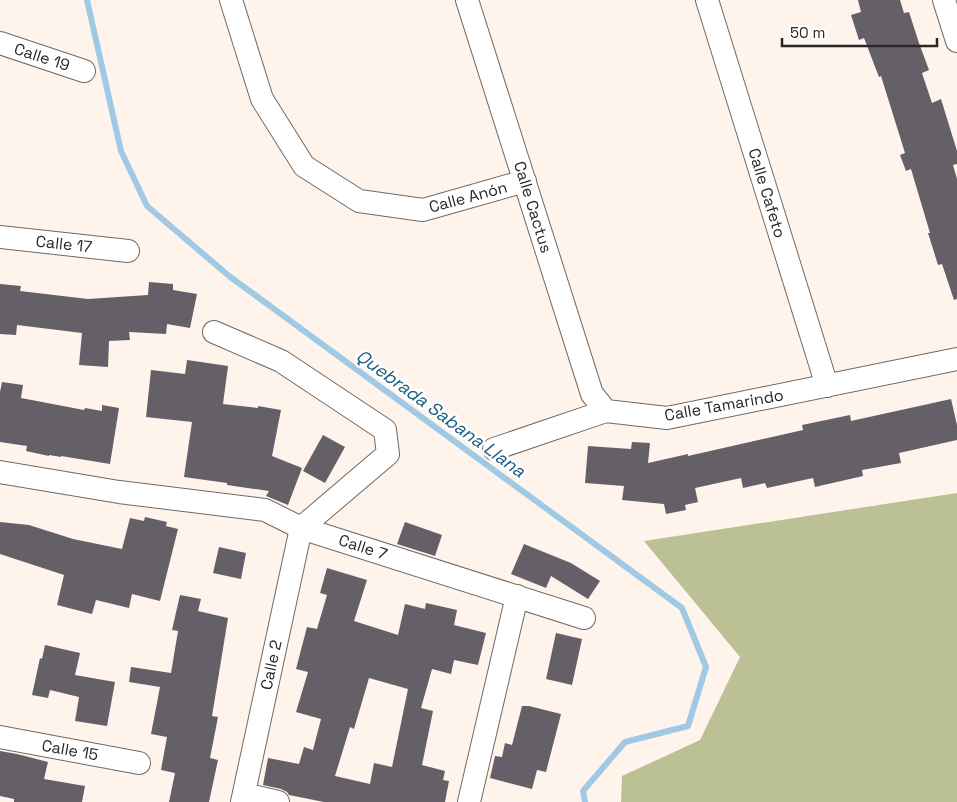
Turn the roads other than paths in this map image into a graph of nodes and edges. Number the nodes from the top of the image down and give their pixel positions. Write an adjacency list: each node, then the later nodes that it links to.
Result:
1 (231, 0): 8 (street, Calle Anón)
2 (467, 0): 8 (street, Calle Cactus)
3 (707, 0): 13 (street, Calle Cafeto)
4 (944, 0): 5 (street)
5 (957, 41)
6 (0, 44): 7 (street, Calle 19)
7 (84, 71)
8 (525, 181): 14 (street, Calle Cactus)
9 (0, 237): 10 (street, Calle 17)
10 (128, 251)
11 (214, 332): 17 (street)
12 (957, 359): 13 (street, Calle Tamarindo)
13 (827, 386): 14 (street, Calle Tamarindo)
14 (606, 411): 15 (street, Calle Tamarindo)
15 (494, 449)
16 (0, 472): 17 (street, Calle 7)
17 (301, 528): 18 (street, Calle 7); 22 (street, Calle 2)
18 (517, 596): 19 (street, Calle 7); 24 (street)
19 (584, 618)
20 (0, 737): 21 (street, Calle 15)
21 (140, 763)
22 (243, 798): 23 (street)
23 (278, 802)
24 (469, 802)

